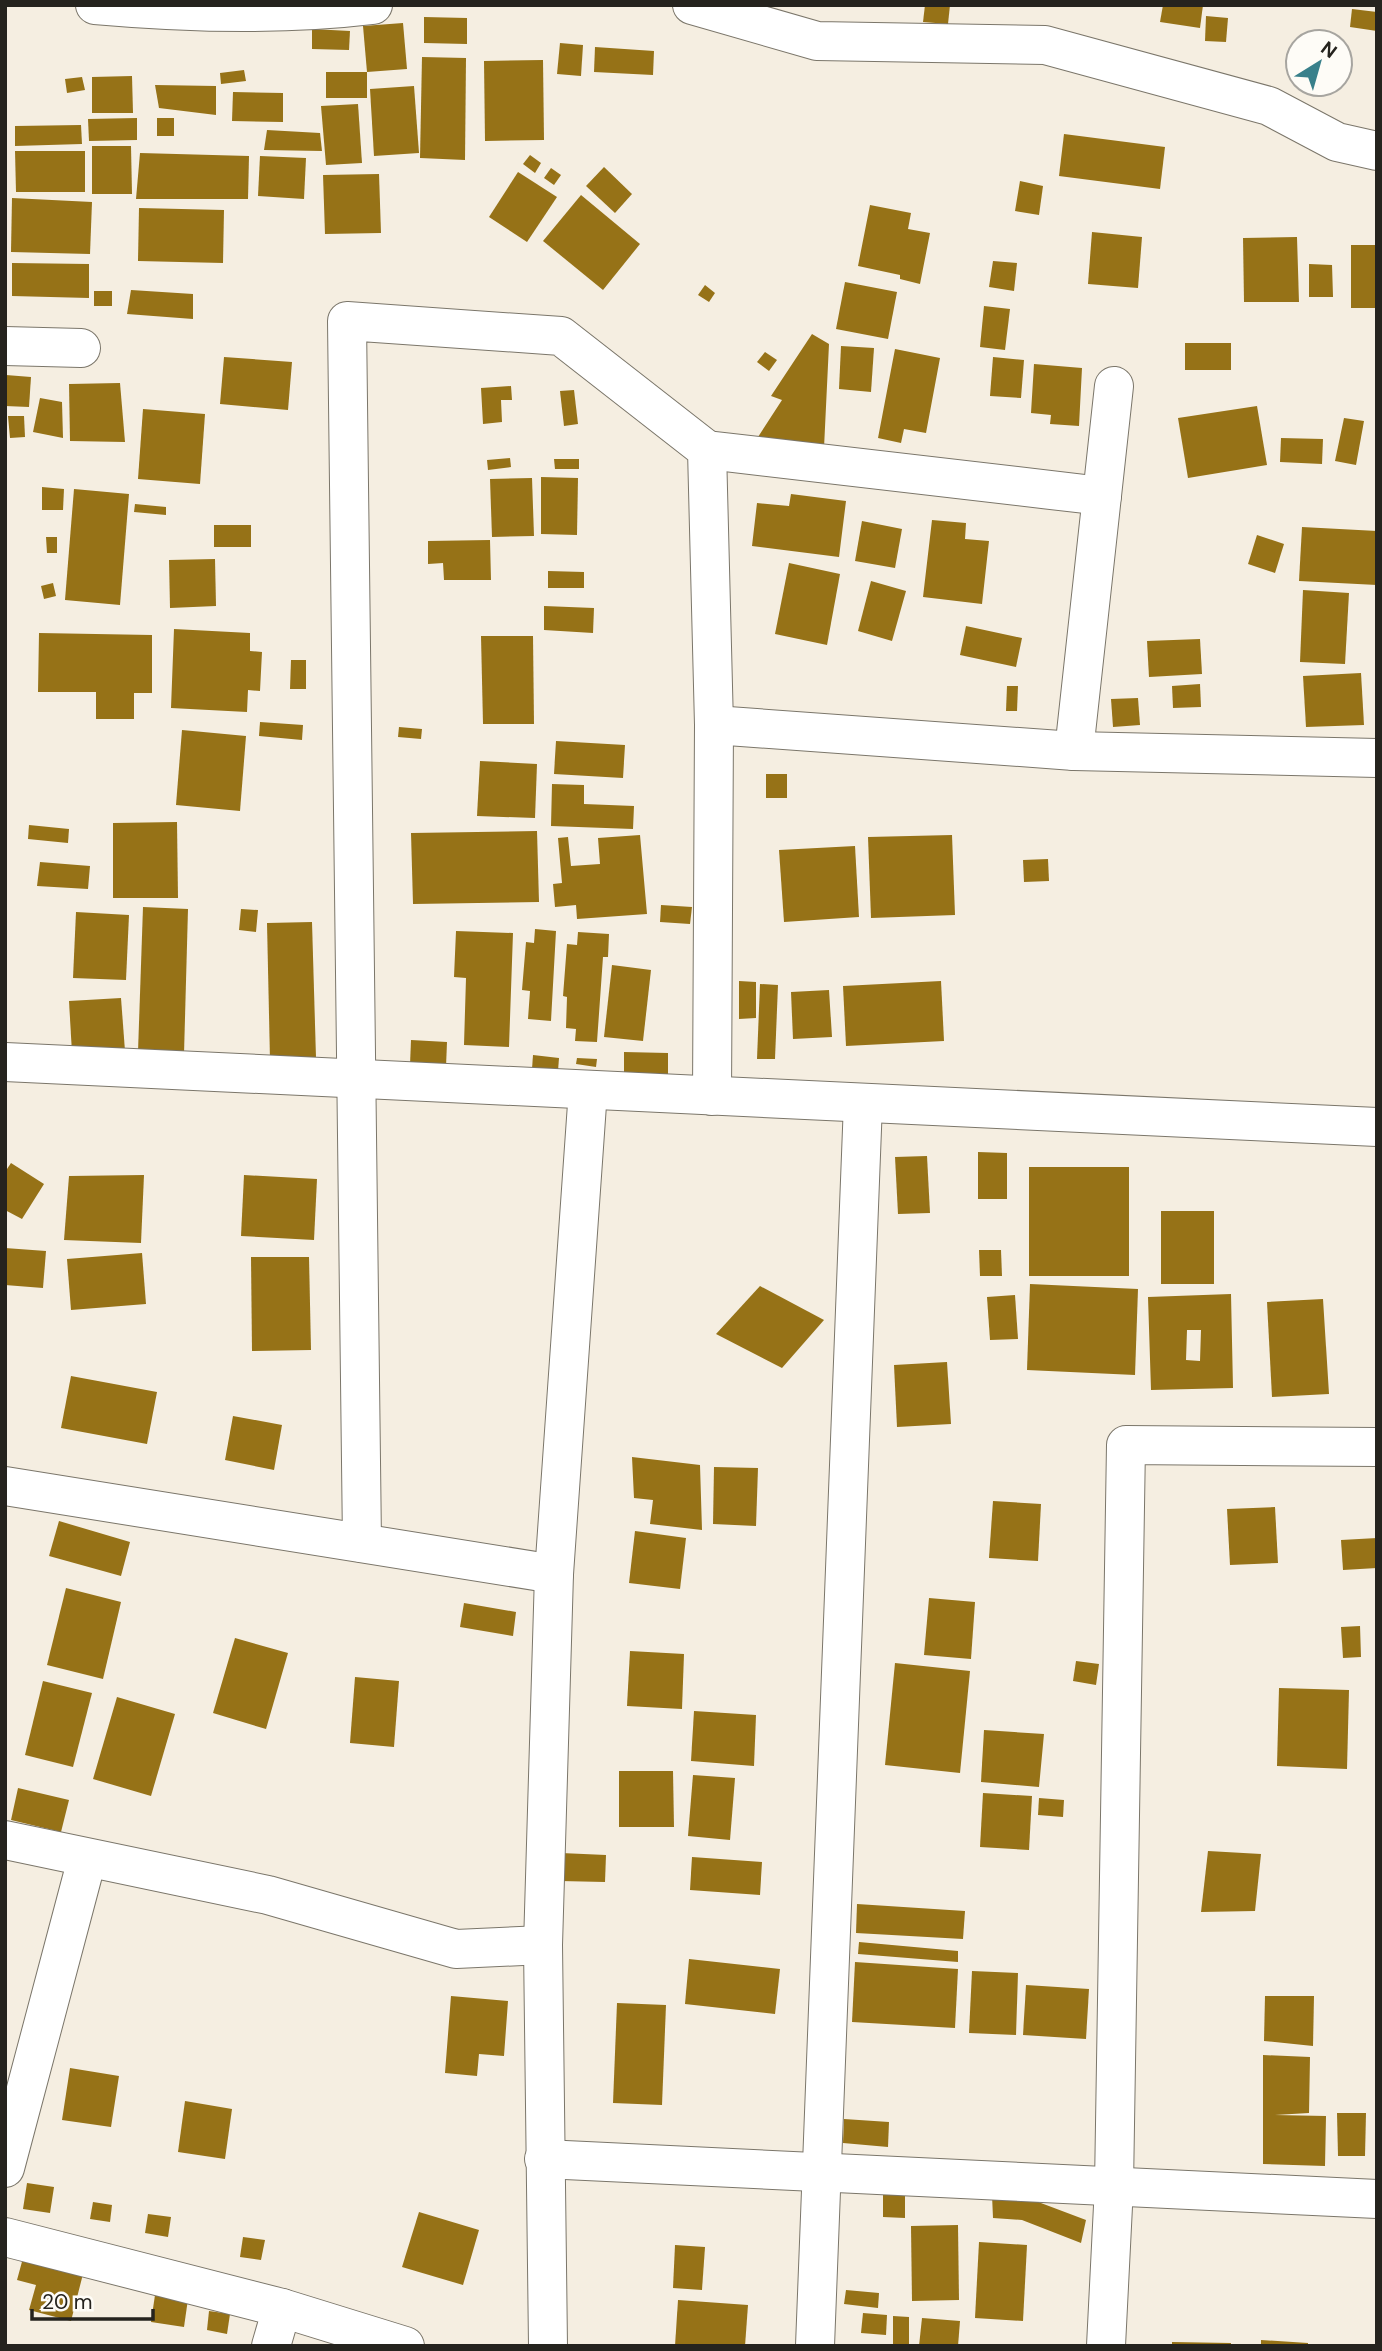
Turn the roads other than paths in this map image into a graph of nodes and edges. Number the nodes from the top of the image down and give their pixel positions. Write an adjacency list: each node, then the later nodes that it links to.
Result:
1 (95, 5): 4 (street)
2 (373, 5): 4 (street)
3 (692, 5): 5 (street)
4 (306, 8)
5 (1377, 151)
6 (5, 346): 7 (street)
7 (81, 348)
8 (1114, 386): 10 (street)
9 (707, 450): 10 (street); 11 (street); 15 (street)
10 (1102, 496): 12 (street)
11 (714, 725): 12 (street); 17 (street)
12 (1074, 751): 13 (street)
13 (1377, 758)
14 (5, 1062): 15 (street)
15 (356, 1079): 16 (street); 22 (street)
16 (588, 1090): 17 (street); 23 (street)
17 (712, 1096): 18 (street)
18 (863, 1103): 19 (street); 29 (street)
19 (1377, 1127)
20 (1377, 1447): 30 (street)
21 (5, 1486): 22 (street)
22 (362, 1543): 23 (street)
23 (554, 1574): 26 (street)
24 (5, 1840): 25 (street)
25 (87, 1858): 26 (street); 28 (street)
26 (543, 1945): 27 (street)
27 (544, 2159): 29 (street); 36 (street)
28 (5, 2168)
29 (823, 2172): 30 (street); 37 (street)
30 (1114, 2186): 31 (street); 38 (street)
31 (1377, 2199)
32 (5, 2236): 33 (street)
33 (282, 2308): 34 (street); 35 (street)
34 (271, 2346)
35 (405, 2346)
36 (548, 2346)
37 (815, 2346)
38 (1106, 2346)

